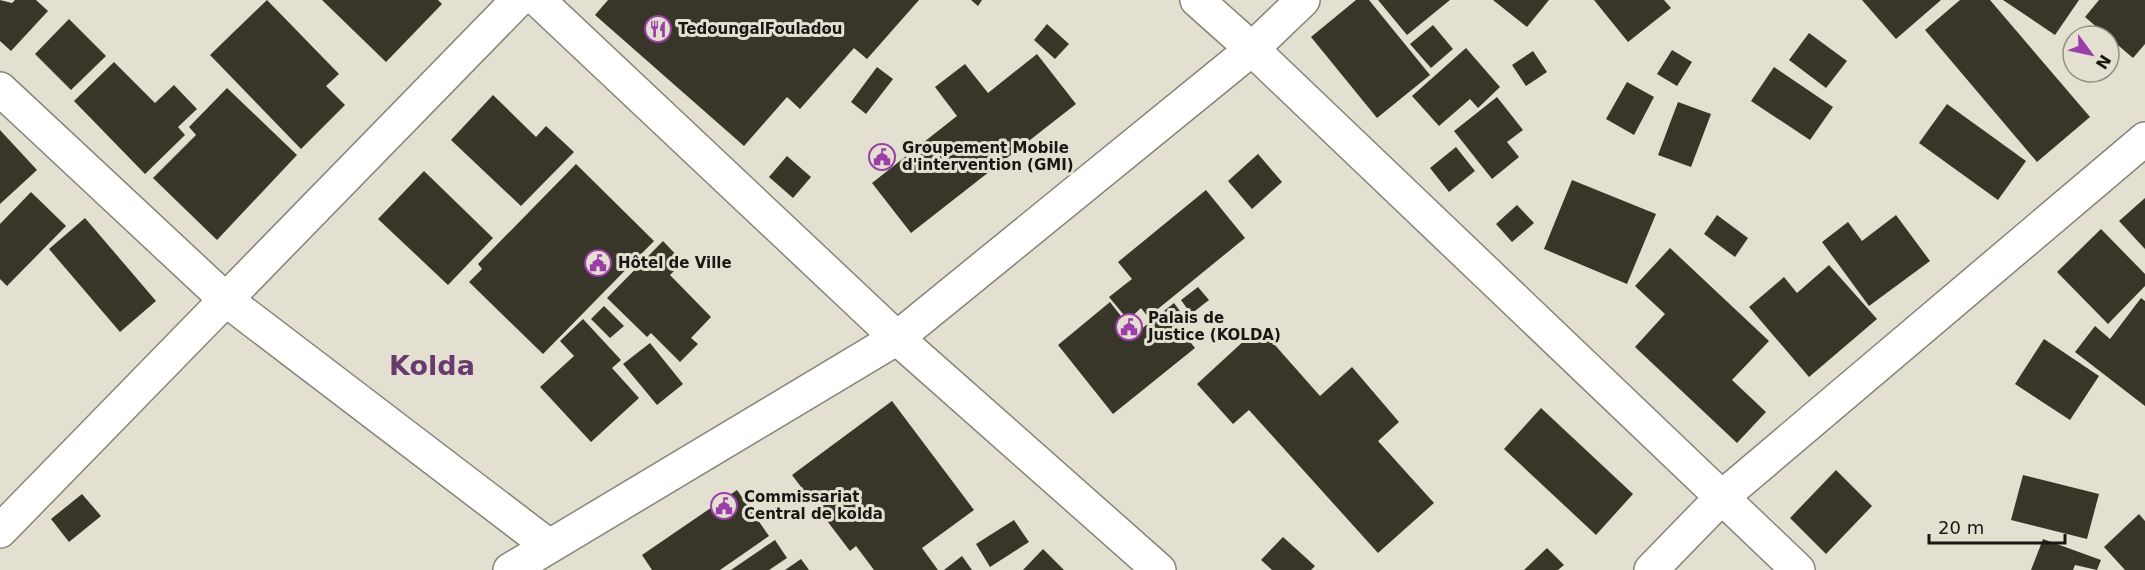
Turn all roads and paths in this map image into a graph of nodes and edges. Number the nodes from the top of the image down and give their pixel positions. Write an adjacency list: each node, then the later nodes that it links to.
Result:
1 (518, 0): 8 (street)
2 (538, 0): 9 (street)
3 (1197, 0): 5 (street)
4 (1303, 0): 5 (street)
5 (1252, 49): 9 (street); 10 (street)
6 (0, 89): 8 (street)
7 (2145, 139): 10 (street)
8 (225, 299): 11 (street); 12 (street)
9 (897, 338): 12 (street); 14 (street)
10 (1721, 498): 15 (street); 16 (street)
11 (0, 531)
12 (549, 546): 13 (street)
13 (510, 570)
14 (1159, 570)
15 (1651, 570)
16 (1798, 570)

